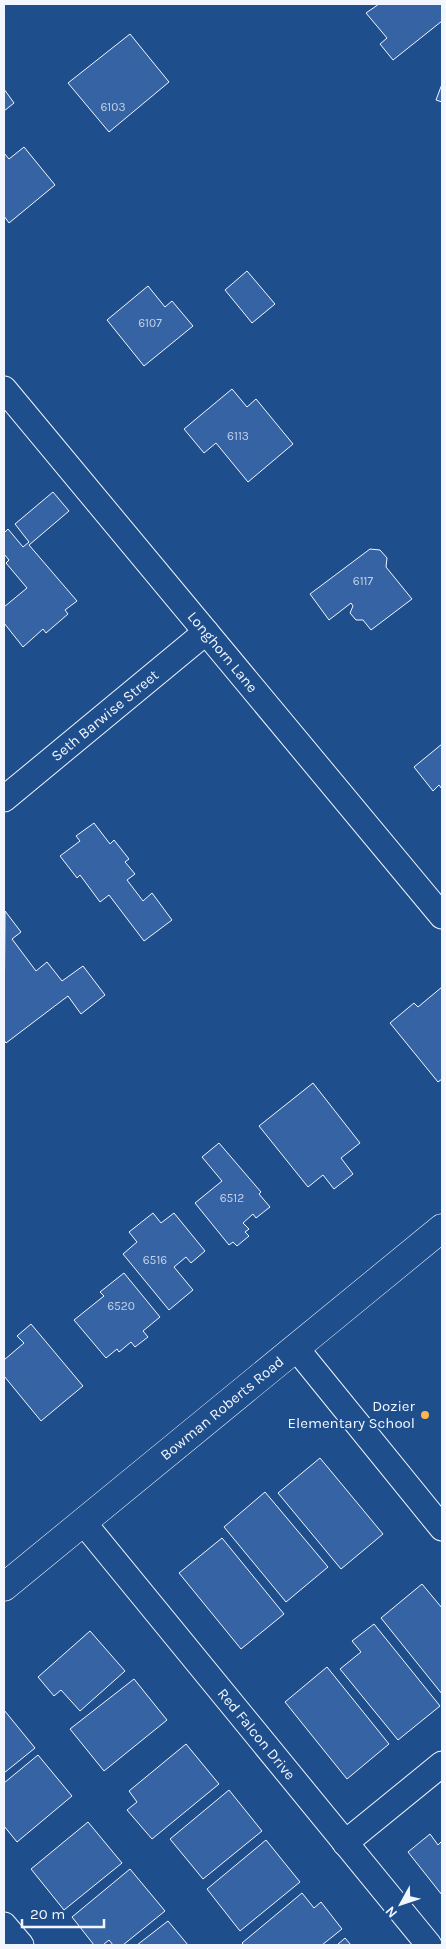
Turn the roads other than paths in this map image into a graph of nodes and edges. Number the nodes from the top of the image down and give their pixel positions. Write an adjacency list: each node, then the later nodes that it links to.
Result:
1 (4, 389): 2 (street, Longhorn Lane)
2 (206, 632): 3 (street, Seth Barwise Street); 4 (street, Longhorn Lane)
3 (4, 799)
4 (442, 916)
5 (442, 1228): 6 (street, Bowman Roberts Road)
6 (296, 1348): 7 (street, Bowman Roberts Road); 8 (street)
7 (83, 1522): 9 (street, Bowman Roberts Road); 11 (street, Red Falcon Drive)
8 (442, 1528)
9 (4, 1587)
10 (442, 1764): 11 (street)
11 (345, 1843): 14 (street, Red Falcon Drive)
12 (4, 1925): 13 (street)
13 (20, 1945)
14 (429, 1945)

